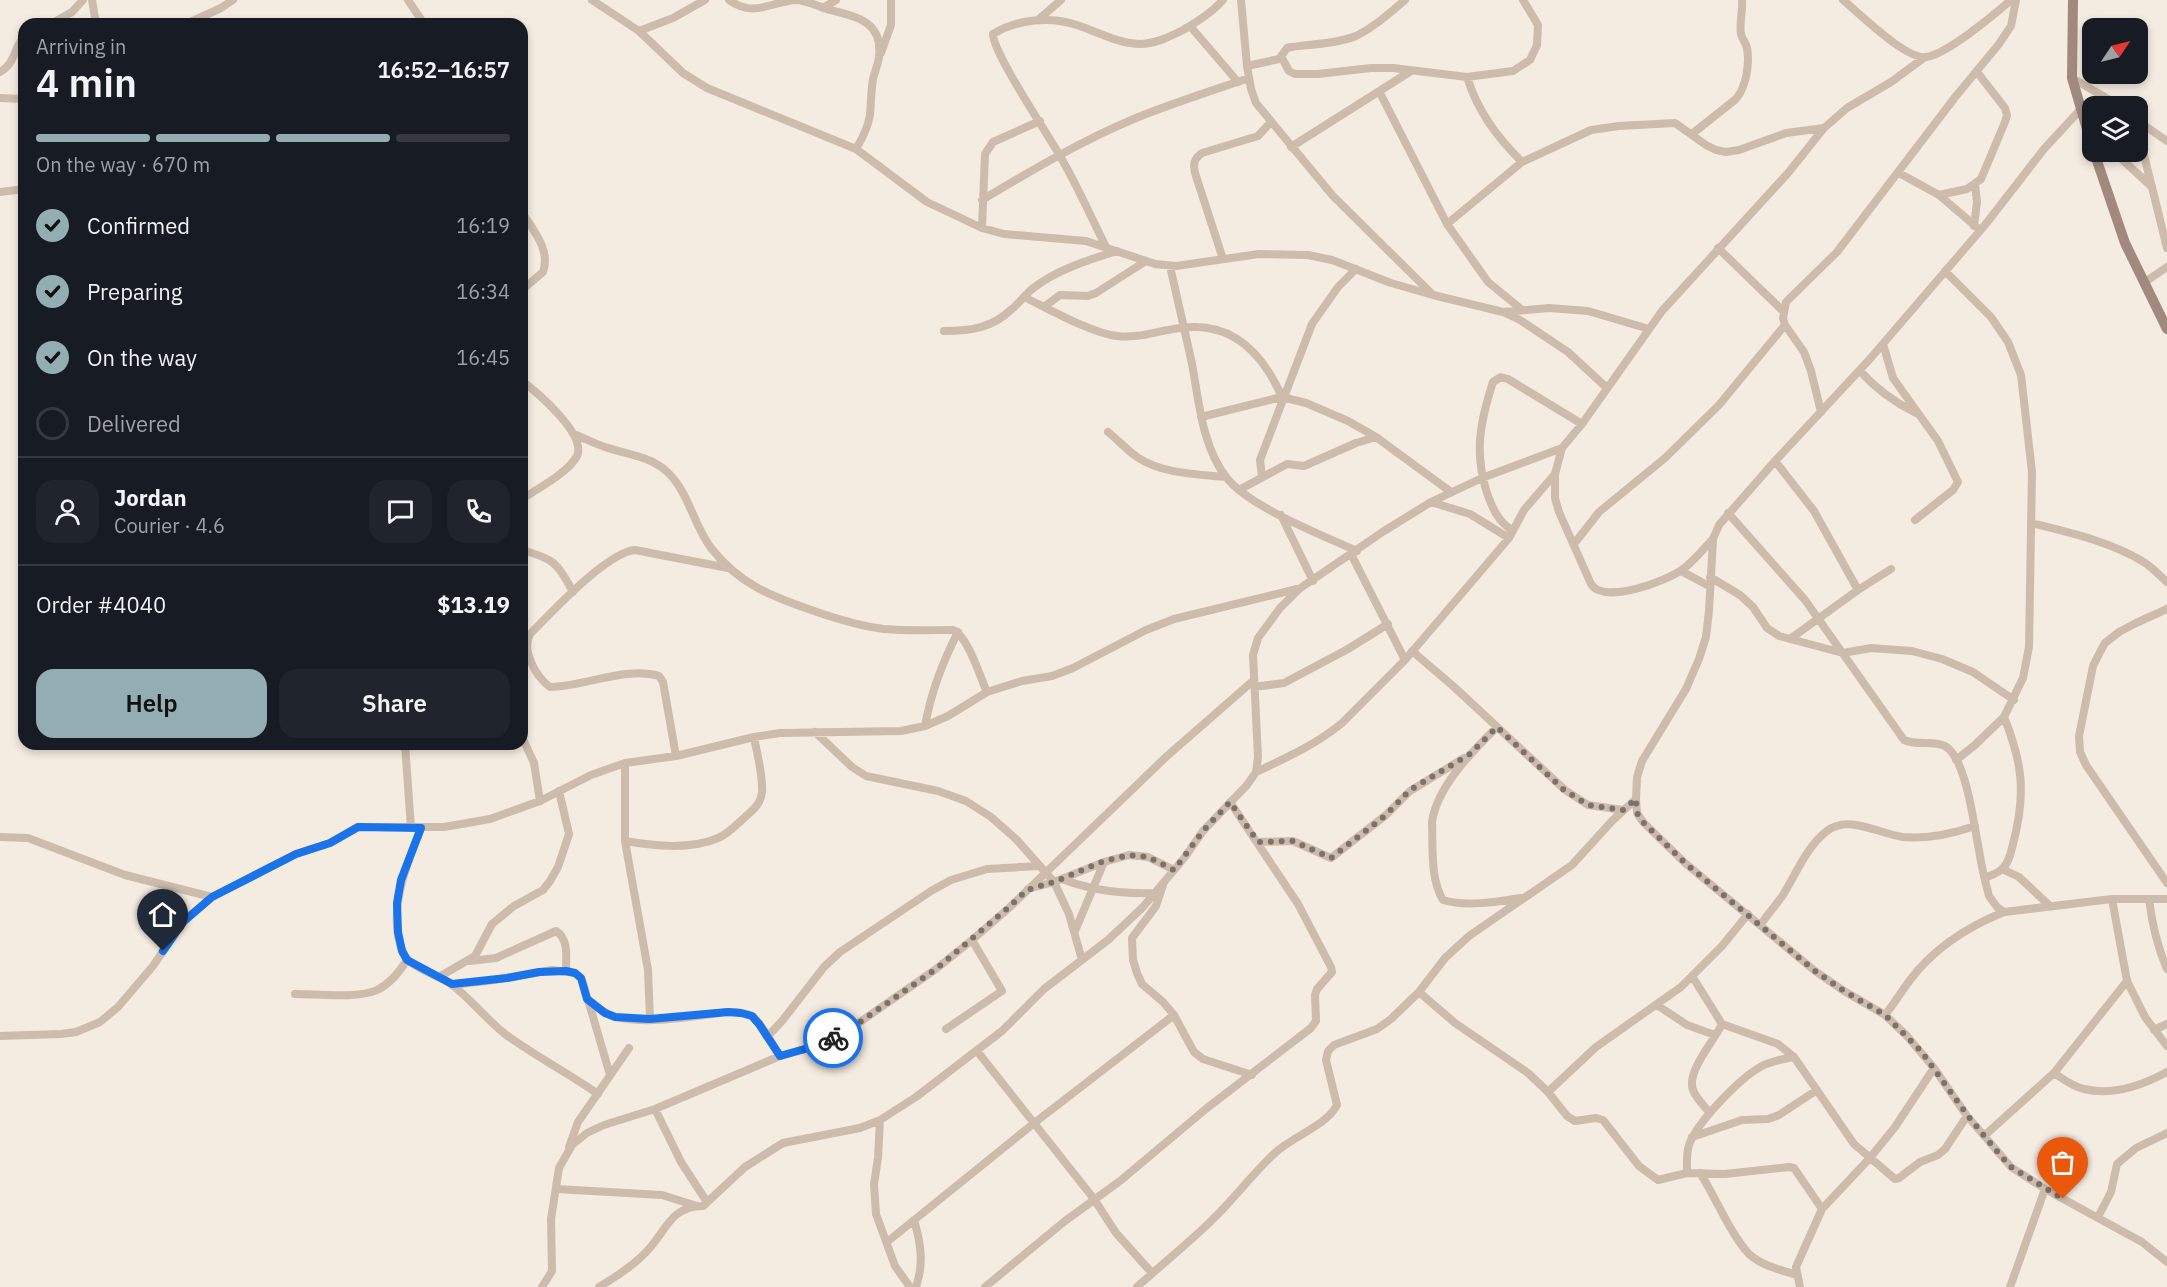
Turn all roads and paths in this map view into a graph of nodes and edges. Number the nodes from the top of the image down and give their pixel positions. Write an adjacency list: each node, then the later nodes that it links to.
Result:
1 (83, 0): 21 (street)
2 (92, 0): 22 (street)
3 (233, 0): 23 (street)
4 (408, 0): 24 (street)
5 (592, 0): 27 (street)
6 (705, 0): 27 (street)
7 (729, 0): 20 (street)
8 (836, 0): 20 (street)
9 (891, 0): 30 (street)
10 (1061, 0): 25 (street)
11 (1223, 0): 26 (street)
12 (1241, 0): 32 (street)
13 (1405, 0): 31 (street)
14 (1523, 0): 36 (street)
15 (1742, 0): 50 (street)
16 (1843, 0): 29 (street)
17 (2011, 0): 29 (street)
18 (2016, 0): 35 (street)
19 (2073, 0): 38 (street)
20 (823, 8): 30 (street)
21 (62, 18)
22 (95, 18)
23 (199, 18)
24 (420, 18)
25 (1039, 19): 26 (street); 46 (street)
26 (1190, 26): 39 (street)
27 (639, 31): 53 (street)
28 (18, 48): 34 (street)
29 (1925, 57): 48 (street)
30 (879, 58): 53 (street)
31 (1282, 58): 32 (street); 33 (street)
32 (1247, 66): 37 (street)
33 (1411, 71): 36 (street); 40 (street)
34 (0, 72)
35 (1977, 72): 59 (street); 60 (street)
36 (1467, 77): 55 (street)
37 (1249, 78): 39 (street); 47 (street)
38 (2072, 78): 41 (street); 44 (street)
39 (1238, 82): 54 (street)
40 (1379, 91): 52 (street); 67 (street)
41 (2103, 96)
42 (0, 98): 43 (street)
43 (18, 99)
44 (2080, 110): 45 (street); 69 (street)
45 (2082, 116)
46 (1040, 121): 54 (street); 65 (street)
47 (1271, 122): 52 (street); 74 (street)
48 (1824, 128): 50 (street); 71 (street)
49 (2148, 128): 51 (street)
50 (1692, 134): 55 (street)
51 (2167, 141)
52 (1291, 147): 82 (street)
53 (856, 149): 68 (street)
54 (1060, 156): 65 (street); 70 (street)
55 (1522, 162): 67 (street)
56 (2097, 162): 80 (street)
57 (2125, 162): 61 (street)
58 (2146, 162): 61 (street)
59 (1899, 173): 64 (street); 86 (street)
60 (1975, 185): 64 (street); 69 (street)
61 (2152, 187): 72 (street)
62 (18, 190): 63 (street)
63 (0, 192)
64 (1939, 195): 69 (street)
65 (982, 200): 68 (street)
66 (528, 221): 81 (street)
67 (1447, 224): 85 (street)
68 (982, 228): 70 (street)
69 (1977, 228): 79 (street)
70 (1106, 247): 73 (street)
71 (1718, 248): 86 (street); 90 (street)
72 (2167, 248)
73 (1117, 251): 75 (street); 83 (street)
74 (1223, 259): 76 (street); 78 (street)
75 (1146, 261): 76 (street); 84 (street)
76 (1170, 266): 89 (street)
77 (2167, 267): 80 (street)
78 (1356, 269): 82 (street); 97 (street)
79 (1945, 271): 93 (street); 118 (street)
80 (2145, 282): 91 (street)
81 (528, 285)
82 (1433, 295): 87 (street)
83 (1024, 297): 84 (street); 92 (street)
84 (1044, 307): 89 (street)
85 (1521, 309): 87 (street); 90 (street)
86 (1783, 311): 88 (street)
87 (1503, 312): 96 (street)
88 (1785, 325): 98 (street); 121 (street)
89 (1184, 327): 97 (street); 100 (street)
90 (1649, 328): 96 (street)
91 (2167, 329)
92 (944, 332)
93 (1883, 344): 94 (street); 99 (street)
94 (1860, 371): 98 (street); 99 (street)
95 (528, 386): 103 (street)
96 (1607, 388): 101 (street)
97 (1284, 398): 100 (street); 104 (street); 108 (street)
98 (1821, 412): 106 (street)
99 (1918, 414): 117 (street)
100 (1201, 417): 109 (street)
101 (1582, 424): 105 (street); 110 (street)
102 (1108, 432): 109 (street)
103 (576, 435): 113 (street); 124 (street)
104 (1376, 436): 108 (street); 112 (street)
105 (1562, 448): 107 (street); 110 (street)
106 (1775, 460): 115 (street); 132 (street)
107 (1555, 474): 119 (street); 121 (street)
108 (1262, 476): 111 (street)
109 (1226, 477): 111 (street)
110 (1482, 478): 112 (street); 119 (street)
111 (1239, 490): 116 (street)
112 (1450, 492): 114 (street)
113 (528, 495)
114 (1431, 502): 119 (street); 123 (street)
115 (1728, 513): 120 (street); 135 (street)
116 (1281, 515): 123 (street); 128 (street)
117 (1915, 520)
118 (2031, 523): 129 (street); 146 (street)
119 (1511, 535): 140 (street)
120 (1713, 539): 126 (street); 127 (street)
121 (1574, 544): 126 (street)
122 (528, 552): 133 (street)
123 (1354, 553): 128 (street); 136 (street)
124 (729, 568): 133 (street); 137 (street)
125 (1891, 569): 132 (street)
126 (1681, 571): 130 (street)
127 (1710, 577): 130 (street); 139 (street)
128 (1313, 580): 131 (street)
129 (2167, 582)
130 (1709, 586): 160 (street)
131 (1299, 589): 144 (street); 145 (street)
132 (1858, 590): 135 (street)
133 (573, 592): 138 (street)
134 (2167, 609): 177 (street)
135 (1818, 618): 139 (street); 142 (street)
136 (1388, 624): 143 (street); 144 (street)
137 (958, 632): 145 (street); 148 (street)
138 (528, 637)
139 (1790, 639): 142 (street)
140 (1412, 651): 143 (street); 149 (street)
141 (528, 653): 155 (street)
142 (1843, 653): 146 (street); 156 (street)
143 (1405, 660): 158 (street)
144 (1254, 684): 158 (street); 171 (street)
145 (987, 692): 148 (street)
146 (2014, 700): 147 (street)
147 (2004, 717): 156 (street); 172 (street)
148 (925, 726): 150 (street)
149 (1497, 727): 154 (street); 163 (street)
150 (815, 732): 151 (street); 171 (street)
151 (754, 737): 155 (street); 168 (street)
152 (405, 750): 165 (street)
153 (528, 750): 161 (street)
154 (1470, 754): 169 (street); 182 (street)
155 (676, 756): 157 (street)
156 (1956, 760): 164 (street)
157 (625, 763): 159 (street); 168 (street)
158 (1256, 772): 162 (street)
159 (559, 791): 161 (street); 194 (street)
160 (1636, 799): 163 (street); 188 (street)
161 (540, 801): 166 (street)
162 (1230, 802): 169 (street); 173 (street)
163 (1623, 810): 182 (street)
164 (1975, 826): 174 (street); 189 (street)
165 (411, 828): 166 (street); 181 (street)
166 (421, 828): 192 (street)
167 (0, 837): 181 (street)
168 (626, 842): 207 (street)
169 (1258, 842): 224 (street)
170 (1104, 861): 173 (street); 175 (street); 178 (street)
171 (1043, 869): 175 (street); 179 (street); 214 (street)
172 (2002, 869): 174 (street); 186 (street)
173 (1174, 870): 176 (street)
174 (1986, 878): 187 (street)
175 (1058, 880): 178 (street); 179 (street); 190 (street)
176 (1163, 883): 180 (street); 205 (street)
177 (2167, 883)
178 (1093, 886): 180 (street); 190 (street)
179 (1027, 890): 191 (street)
180 (1155, 893): 193 (street)
181 (212, 897): 213 (street)
182 (1524, 898): 201 (street)
183 (2112, 899): 184 (street); 186 (street); 199 (street)
184 (2149, 899): 185 (street); 195 (street)
185 (2167, 900)
186 (2051, 908): 187 (street)
187 (2004, 912): 206 (street)
188 (1748, 914): 189 (street); 198 (street)
189 (1761, 924): 206 (street)
190 (1075, 931): 193 (street)
191 (972, 940): 210 (street); 218 (street)
192 (407, 960): 197 (street); 202 (street)
193 (1082, 960): 217 (street)
194 (467, 961): 196 (street); 197 (street)
195 (2167, 969)
196 (566, 971): 200 (street); 203 (street)
197 (439, 976): 200 (street)
198 (1692, 976): 204 (street); 208 (street)
199 (2127, 981): 211 (street); 222 (street)
200 (452, 984): 227 (street)
201 (1419, 992): 226 (street); 250 (street)
202 (295, 994)
203 (587, 999): 207 (street); 223 (street)
204 (1658, 1005): 212 (street); 226 (street)
205 (1174, 1015): 224 (street); 232 (street)
206 (1885, 1015): 220 (street)
207 (650, 1019): 214 (street)
208 (1722, 1024): 212 (street); 219 (street)
209 (2167, 1024): 211 (street)
210 (946, 1029)
211 (2154, 1030): 215 (street)
212 (1714, 1035): 229 (street)
213 (0, 1036)
214 (767, 1037): 218 (street)
215 (2167, 1046)
216 (629, 1048): 223 (street)
217 (977, 1051): 231 (street); 232 (street)
218 (780, 1056): 228 (street)
219 (1794, 1057): 225 (street); 229 (street)
220 (1934, 1068): 230 (street); 237 (street)
221 (2167, 1072): 222 (street)
222 (2054, 1074): 234 (street)
223 (610, 1075): 227 (street)
224 (1252, 1075): 242 (street)
225 (1817, 1090): 235 (street); 237 (street)
226 (1548, 1092): 238 (street)
227 (598, 1094): 236 (street)
228 (655, 1109): 236 (street); 243 (street)
229 (1710, 1113): 235 (street)
230 (1968, 1116): 234 (street); 237 (street)
231 (879, 1120): 243 (street); 248 (street)
232 (1033, 1124): 242 (street); 247 (street)
233 (2167, 1133): 246 (street)
234 (1984, 1136): 241 (street)
235 (1692, 1137): 238 (street)
236 (568, 1152): 240 (street)
237 (1869, 1159): 245 (street)
238 (1687, 1173): 239 (street)
239 (1700, 1173): 245 (street); 251 (street)
240 (556, 1189): 244 (street); 252 (street)
241 (2046, 1189): 246 (street); 259 (street)
242 (1094, 1199): 250 (street); 256 (street)
243 (707, 1202): 244 (street)
244 (697, 1206): 253 (street)
245 (1822, 1209): 251 (street)
246 (2098, 1217): 249 (street)
247 (914, 1220): 248 (street); 255 (street)
248 (887, 1242): 254 (street)
249 (2167, 1262)
250 (1152, 1273): 257 (street)
251 (1797, 1275): 258 (street)
252 (542, 1287)
253 (599, 1287)
254 (910, 1287)
255 (916, 1287)
256 (985, 1287)
257 (1137, 1287)
258 (1800, 1287)
259 (2010, 1287)

